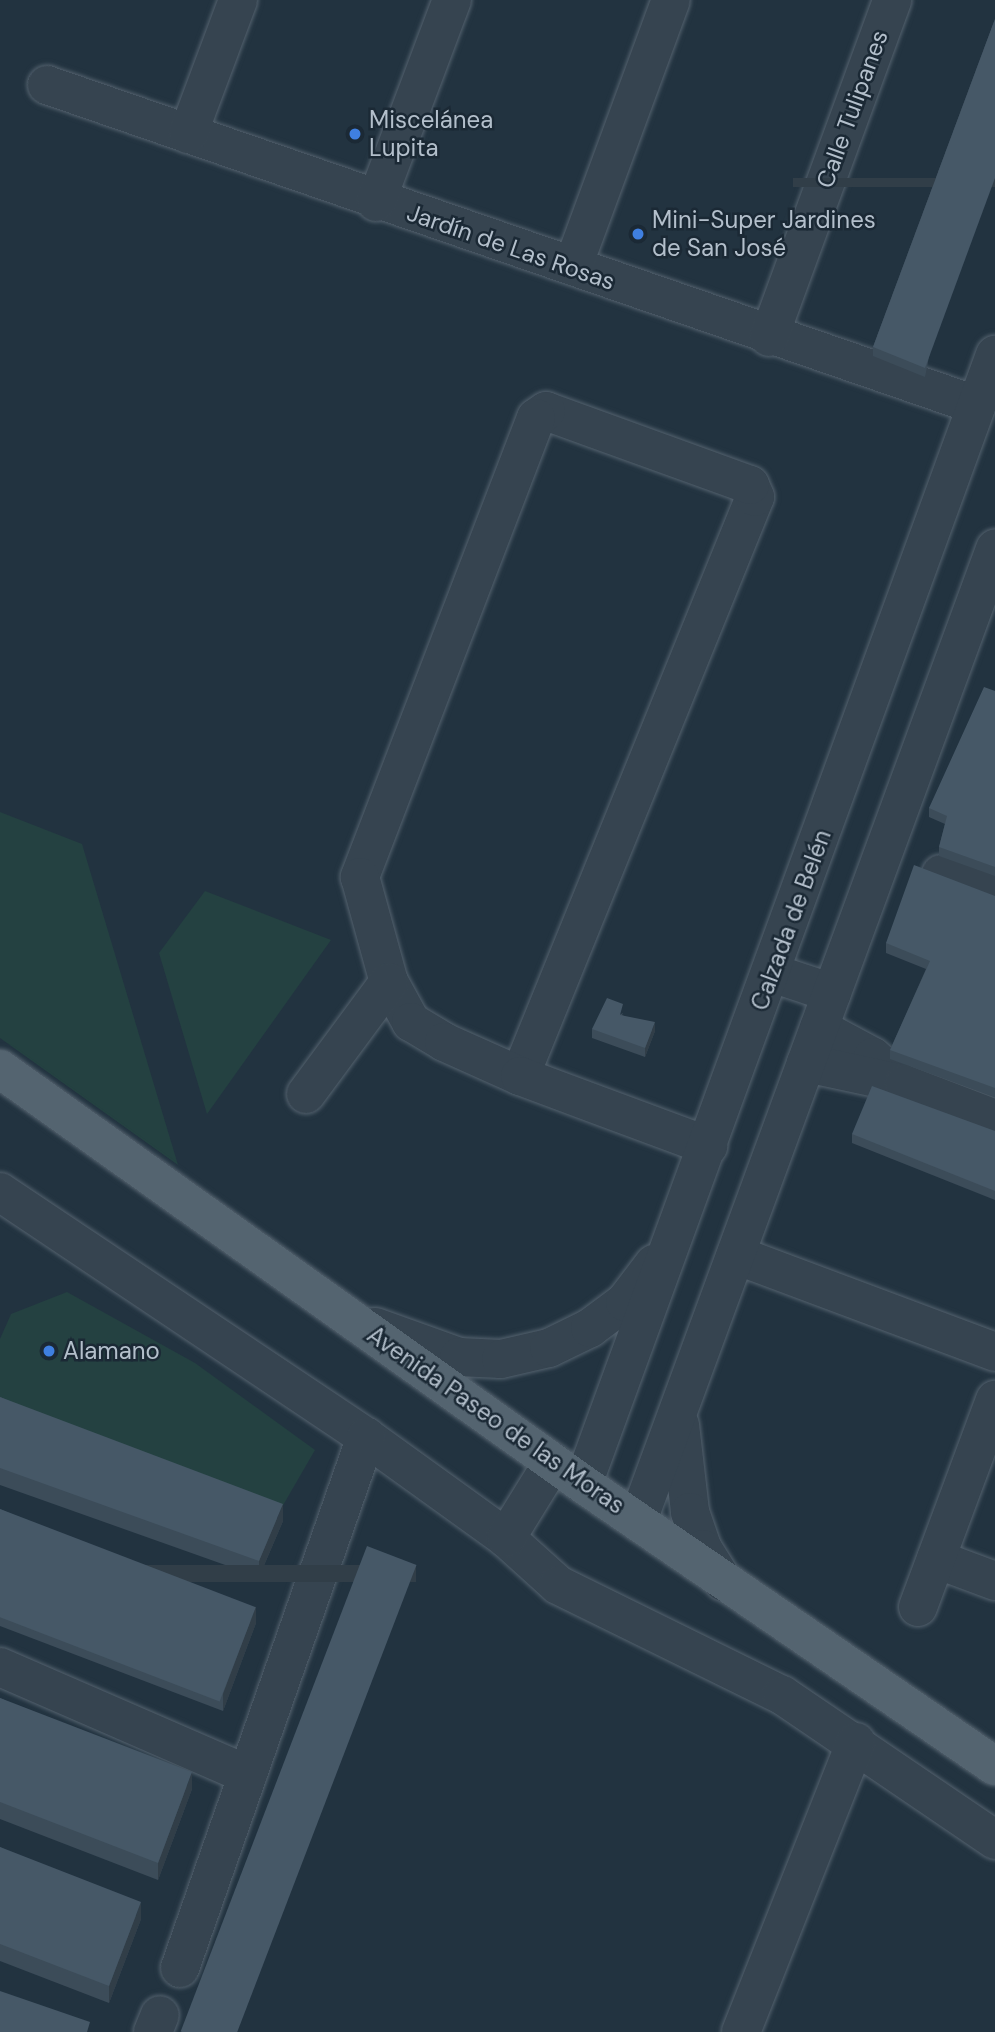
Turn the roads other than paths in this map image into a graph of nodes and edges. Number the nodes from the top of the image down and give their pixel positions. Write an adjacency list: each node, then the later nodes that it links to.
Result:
1 (238, 0): 6 (street)
2 (452, 0): 7 (street)
3 (671, 0): 8 (street)
4 (892, 0): 9 (street, Calle Tulipanes)
5 (47, 85): 6 (street, Jardín de Las Rosas)
6 (188, 134): 7 (street, Jardín de Las Rosas)
7 (376, 202): 8 (street, Jardín de Las Rosas)
8 (573, 266): 9 (street, Jardín de Las Rosas)
9 (769, 337): 11 (street, Jardín de Las Rosas)
10 (995, 355): 11 (street, Calzada de Belén)
11 (976, 405): 15 (street, Calzada de Belén)
12 (995, 549): 17 (street)
13 (941, 874): 14 (street)
14 (995, 893)
15 (772, 973): 17 (street); 23 (street, Calzada de Belén)
16 (389, 982): 20 (street); 20 (street); 21 (street)
17 (832, 993): 18 (street)
18 (812, 1046): 22 (street); 26 (street)
19 (0, 1069): 27 (main road, Avenida Paseo de las Moras)
20 (520, 1076): 23 (street)
21 (306, 1094)
22 (995, 1119)
23 (708, 1146): 25 (street, Calzada de Belén)
24 (3, 1202): 31 (street)
25 (678, 1227): 27 (street); 33 (street, Calzada de Belén)
26 (736, 1255): 28 (street); 30 (street)
27 (349, 1315): 32 (main road, Avenida Paseo de las Moras)
28 (995, 1353)
29 (995, 1400): 36 (street)
30 (680, 1407): 34 (street); 38 (street)
31 (366, 1437): 35 (street); 43 (street)
32 (553, 1462): 33 (main road, Avenida Paseo de las Moras); 35 (street)
33 (583, 1484): 34 (main road, Avenida Paseo de las Moras)
34 (638, 1520): 38 (main road, Avenida Paseo de las Moras)
35 (506, 1538): 41 (street)
36 (936, 1559): 37 (street); 39 (street)
37 (995, 1581)
38 (724, 1582): 42 (main road, Avenida Paseo de las Moras)
39 (918, 1607)
40 (0, 1667): 43 (street)
41 (856, 1742): 44 (street); 46 (street)
42 (995, 1766)
43 (248, 1775): 45 (street)
44 (995, 1840)
45 (180, 1968)
46 (741, 2032)

